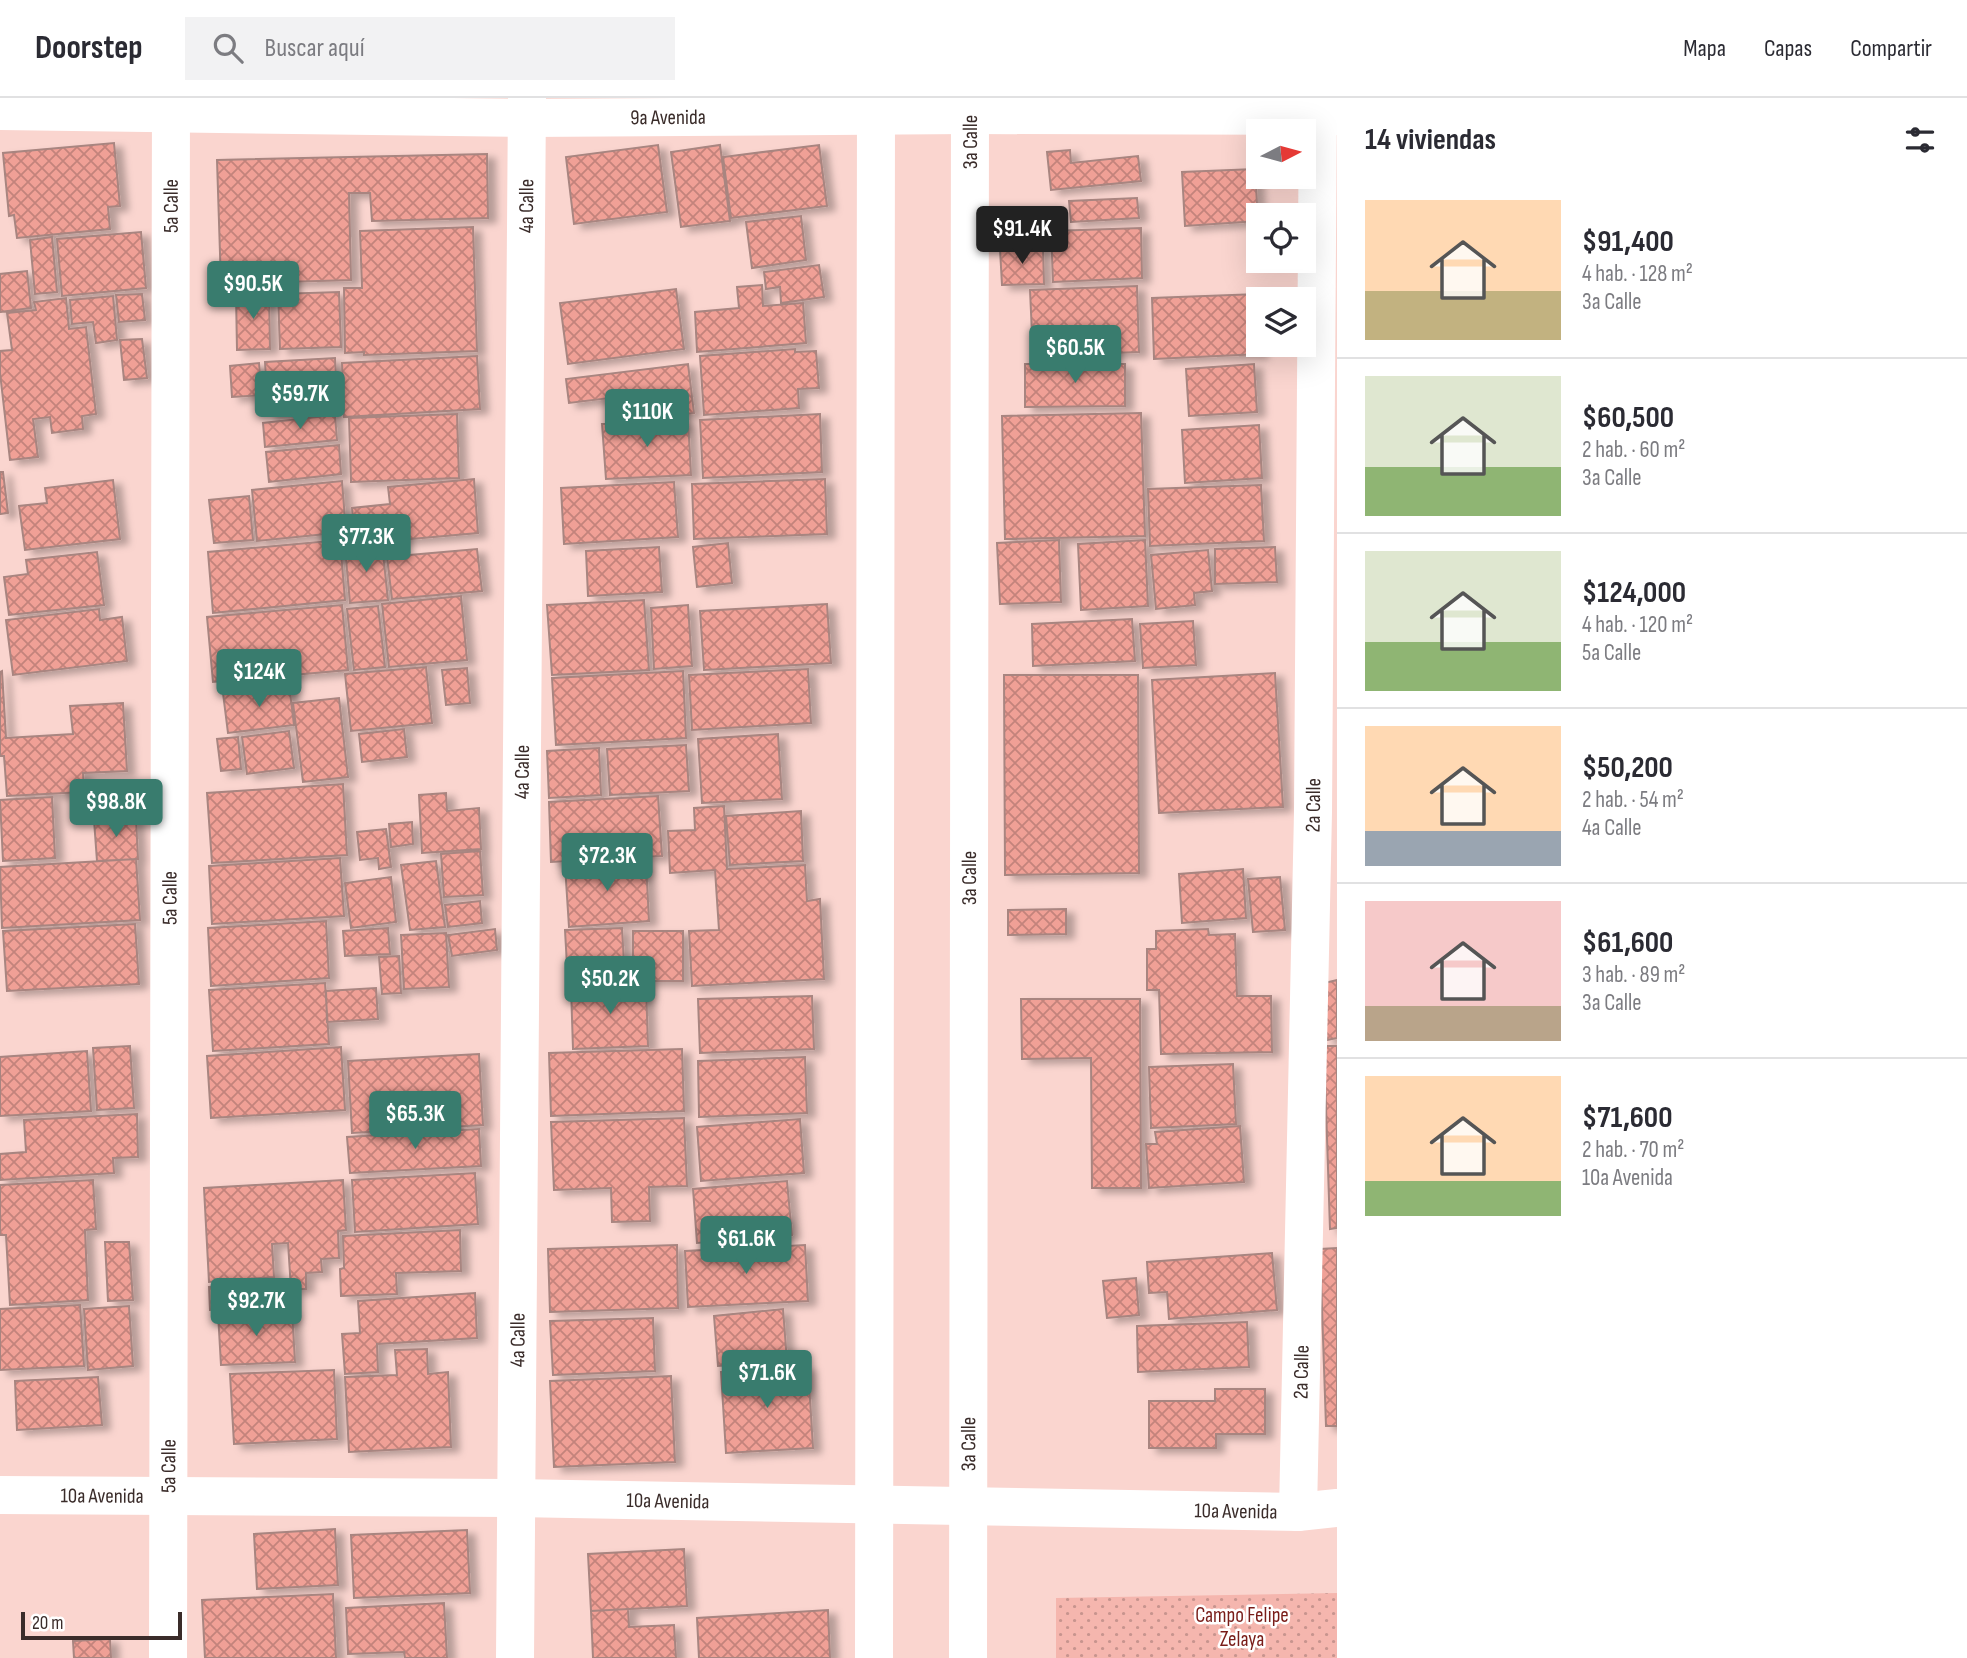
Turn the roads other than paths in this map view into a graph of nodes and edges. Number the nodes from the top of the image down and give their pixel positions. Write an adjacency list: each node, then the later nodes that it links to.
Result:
1 (171, 106): 4 (street, 9a Avenida); 6 (street, 9a Avenida); 9 (street, 5a Calle)
2 (970, 106): 3 (street, 9a Avenida); 5 (street, 9a Avenida); 13 (street, 3a Calle)
3 (876, 107): 4 (street, 9a Avenida); 12 (street)
4 (527, 108): 11 (street, 4a Calle)
5 (1324, 110): 7 (street, 2a Calle)
6 (0, 111)
7 (1313, 812): 8 (street); 15 (street, 2a Calle)
8 (1337, 862)
9 (169, 1494): 10 (street, 10a Avenida); 11 (street, 10a Avenida); 16 (street, 5a Calle)
10 (0, 1495)
11 (515, 1497): 12 (street, 10a Avenida); 17 (street, 4a Calle)
12 (875, 1503): 13 (street, 10a Avenida); 18 (street)
13 (970, 1507): 15 (street, 10a Avenida); 19 (street, 3a Calle)
14 (1337, 1508): 15 (street, 10a Avenida)
15 (1298, 1512)
16 (168, 1658)
17 (515, 1658)
18 (874, 1658)
19 (968, 1658)

